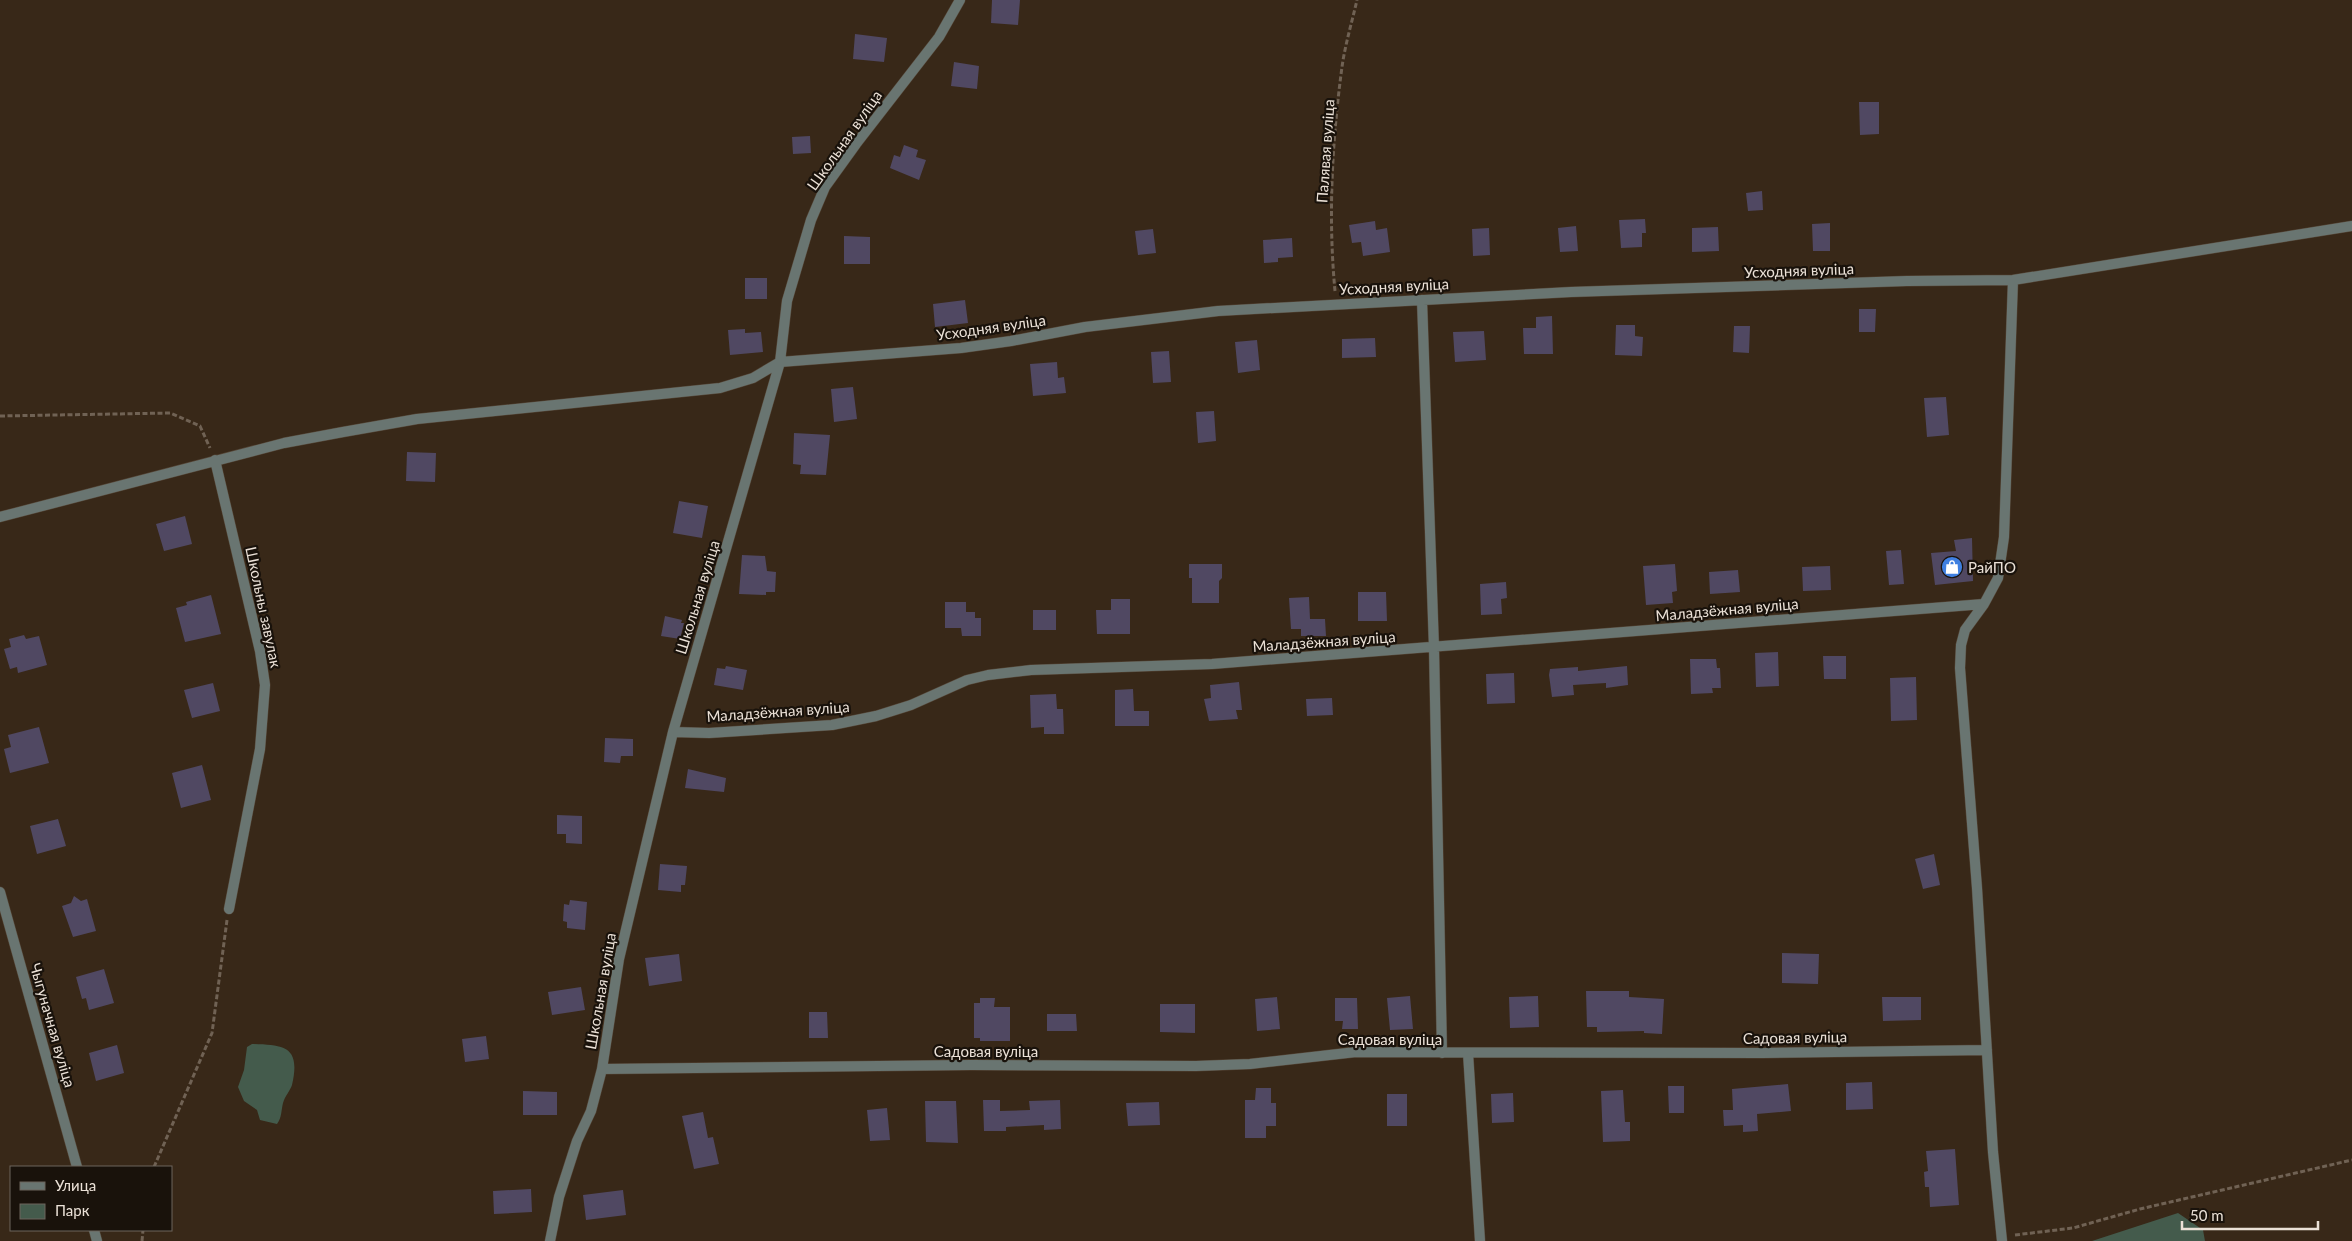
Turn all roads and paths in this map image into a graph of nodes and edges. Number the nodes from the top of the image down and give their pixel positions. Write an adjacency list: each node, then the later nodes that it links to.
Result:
1 (960, 0): 7 (street, Школьная вуліца)
2 (1357, 0): 6 (path, Палявая вуліца)
3 (2352, 226): 4 (street, Усходняя вуліца)
4 (2013, 280): 5 (street, Усходняя вуліца); 11 (street)
5 (1422, 300): 6 (street, Усходняя вуліца); 12 (street)
6 (1336, 304): 7 (street, Усходняя вуліца)
7 (780, 362): 9 (street); 13 (street, Школьная вуліца)
8 (0, 416): 9 (path)
9 (215, 460): 10 (street); 15 (street, Школьны завулак)
10 (0, 518)
11 (1984, 604): 12 (street, Маладзёжная вуліца); 16 (street)
12 (1434, 648): 13 (street, Маладзёжная вуліца); 17 (street)
13 (673, 732): 19 (street, Школьная вуліца)
14 (0, 892): 21 (street, Чыгуначная вуліца)
15 (229, 910): 22 (path)
16 (1987, 1050): 18 (street, Садовая вуліца); 23 (street)
17 (1442, 1053): 18 (street, Садовая вуліца); 19 (street, Садовая вуліца)
18 (1468, 1053): 25 (street)
19 (602, 1069): 24 (street, Школьная вуліца)
20 (2352, 1160): 23 (path)
21 (77, 1166)
22 (154, 1166)
23 (2002, 1239)
24 (550, 1241)
25 (1480, 1241)

